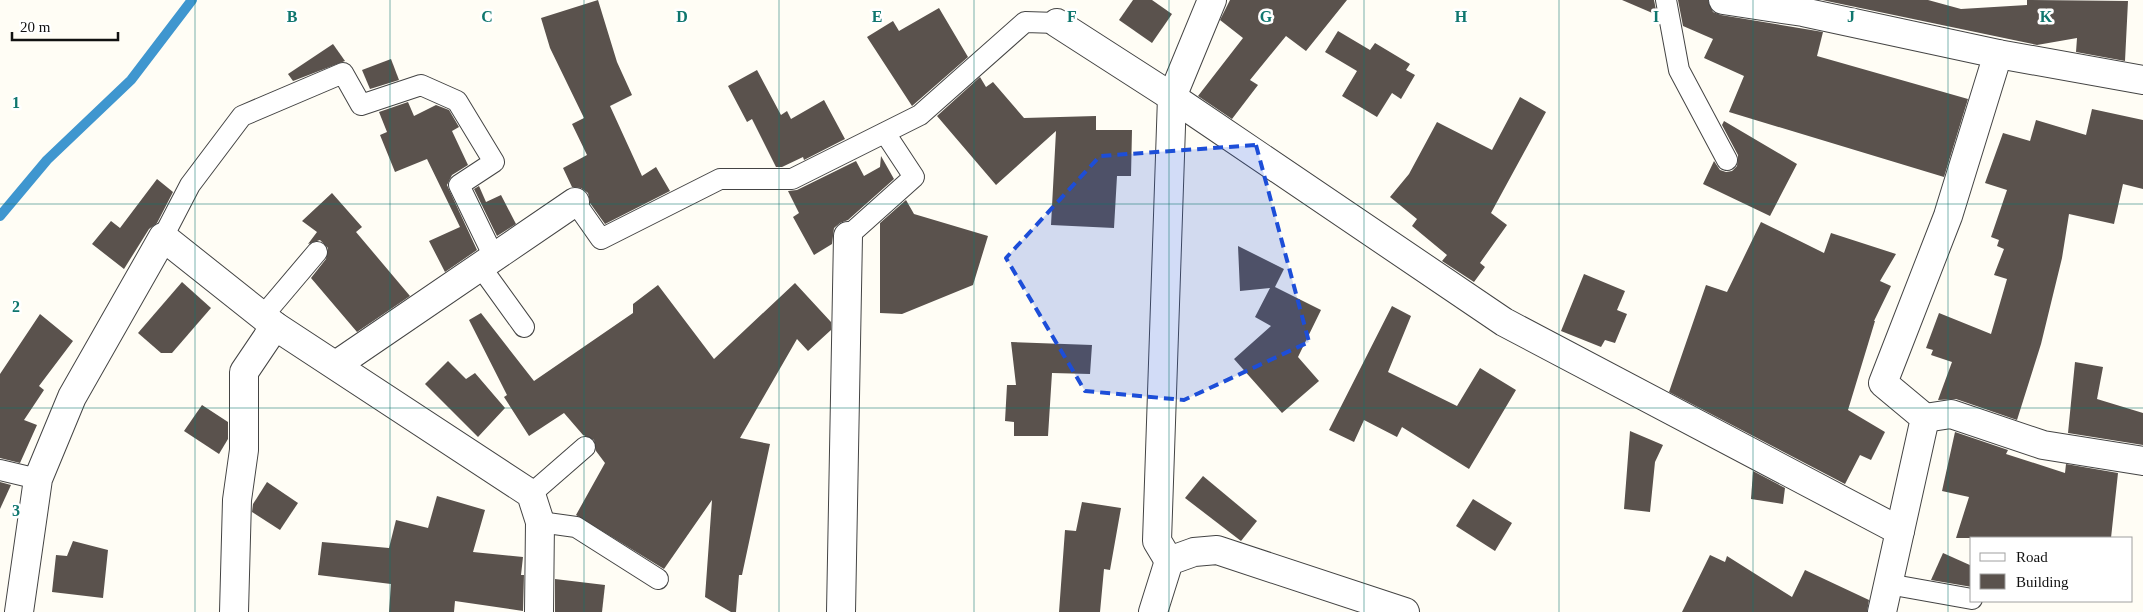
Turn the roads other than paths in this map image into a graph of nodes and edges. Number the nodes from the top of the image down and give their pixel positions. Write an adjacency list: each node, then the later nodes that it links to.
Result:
1 (1212, 0): 8 (street)
2 (1666, 0): 10 (lane)
3 (1723, 0): 4 (street)
4 (1805, 6): 6 (street)
5 (1057, 23): 8 (street); 9 (lane)
6 (1998, 54): 7 (street); 19 (street)
7 (2143, 80)
8 (1172, 97): 26 (street); 27 (street)
9 (884, 133): 11 (lane); 12 (lane)
10 (1727, 160)
11 (574, 202): 15 (street)
12 (848, 236): 34 (street)
13 (163, 237): 15 (lane); 16 (street); 23 (street)
14 (317, 252): 16 (lane)
15 (487, 262): 17 (lane); 18 (street)
16 (268, 322): 18 (street); 32 (street)
17 (524, 327)
18 (336, 366): 24 (street)
19 (1925, 418): 21 (street); 26 (street)
20 (585, 447): 24 (lane)
21 (2143, 461)
22 (0, 470): 23 (lane)
23 (38, 479): 31 (street)
24 (531, 494): 25 (street)
25 (540, 522): 28 (lane); 33 (street)
26 (1900, 531): 29 (street)
27 (1169, 561): 35 (street); 36 (street)
28 (658, 579)
29 (1888, 584): 30 (lane); 37 (street)
30 (1970, 599)
31 (19, 612)
32 (234, 612)
33 (539, 612)
34 (841, 612)
35 (1153, 612)
36 (1406, 612)
37 (1882, 612)

